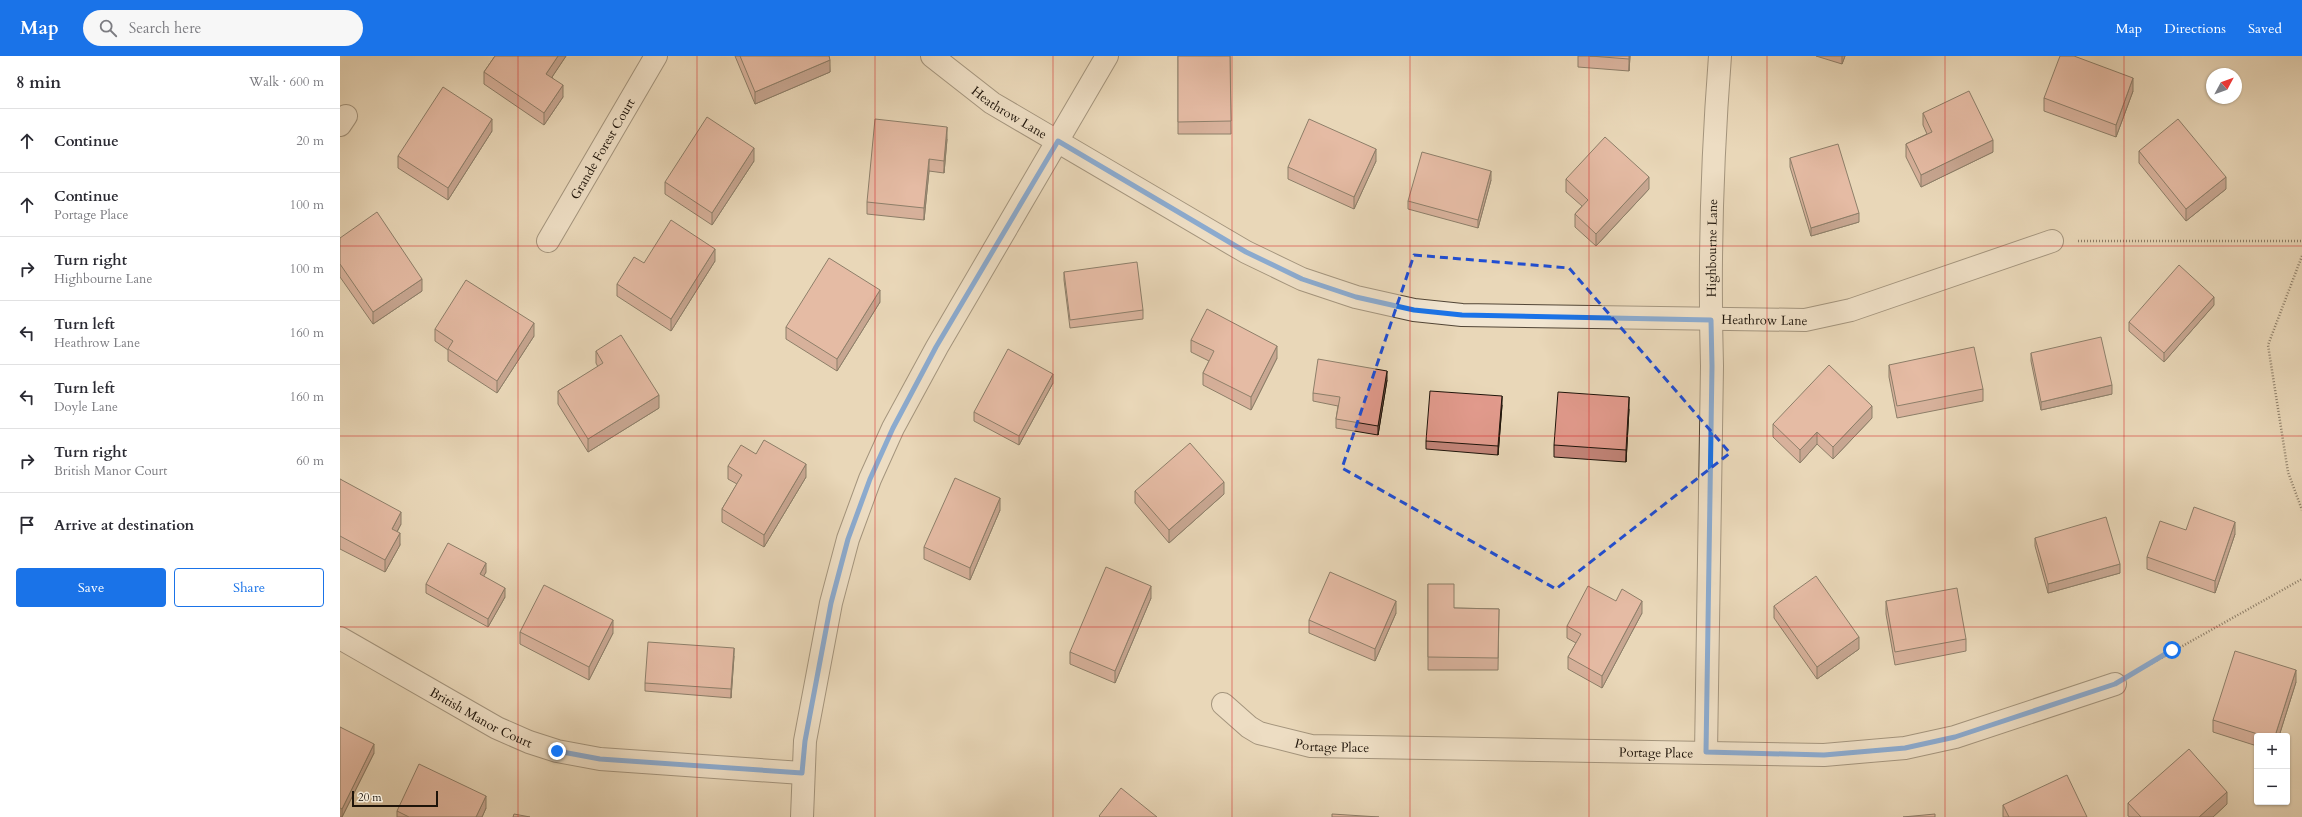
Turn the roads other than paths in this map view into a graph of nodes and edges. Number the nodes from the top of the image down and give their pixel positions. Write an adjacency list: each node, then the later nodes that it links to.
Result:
1 (656, 56): 6 (street, Grande Forest Court)
2 (932, 56): 5 (street, Heathrow Lane)
3 (1107, 56): 5 (street)
4 (1720, 56): 8 (street, Highbourne Lane)
5 (1058, 141): 8 (street, Heathrow Lane); 13 (street)
6 (548, 241)
7 (2052, 241): 8 (street, Heathrow Lane)
8 (1711, 320): 12 (street, Highbourne Lane)
9 (340, 638): 13 (street, British Manor Court)
10 (2115, 684): 12 (street, Portage Place)
11 (1223, 704): 12 (street, Portage Place)
12 (1706, 752)
13 (802, 773): 14 (street)
14 (802, 817)

